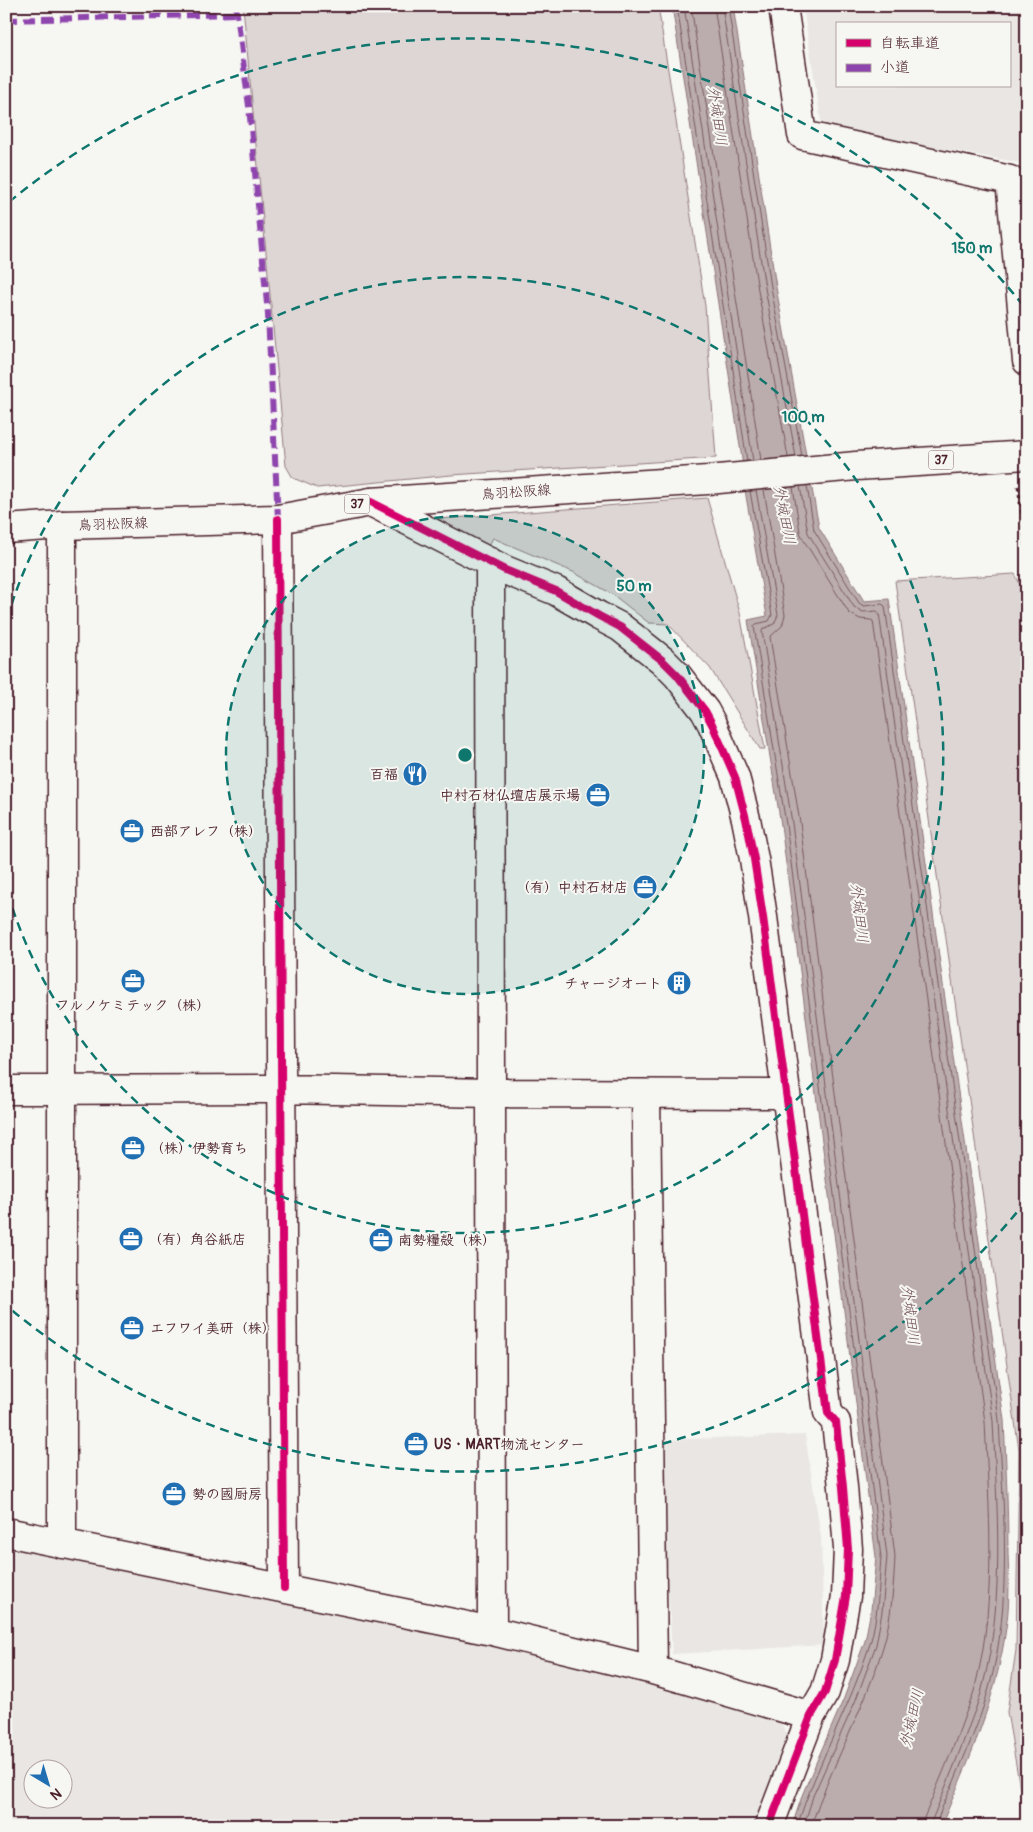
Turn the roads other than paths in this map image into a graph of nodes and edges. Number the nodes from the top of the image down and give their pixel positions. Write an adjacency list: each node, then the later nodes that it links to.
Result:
1 (783, 6): 2 (street)
2 (1027, 361)
3 (1022, 467): 4 (street, 鳥羽松阪線 / 37)
4 (371, 502): 5 (street, 鳥羽松阪線 / 37); 8 (street)
5 (278, 519): 6 (street, 鳥羽松阪線 / 37); 9 (street)
6 (62, 525): 7 (street, 鳥羽松阪線 / 37); 11 (street)
7 (6, 529)
8 (490, 562): 12 (street); 14 (street)
9 (281, 1089): 11 (street); 12 (street); 17 (street)
10 (6, 1090): 11 (street)
11 (62, 1090): 16 (street)
12 (491, 1093): 13 (street); 18 (street)
13 (646, 1094): 14 (street); 19 (street)
14 (786, 1094): 20 (street)
15 (6, 1532): 16 (street)
16 (62, 1544): 17 (street)
17 (284, 1588): 18 (street)
18 (492, 1631): 19 (street)
19 (653, 1670): 20 (street)
20 (811, 1716): 21 (street)
21 (769, 1826)

